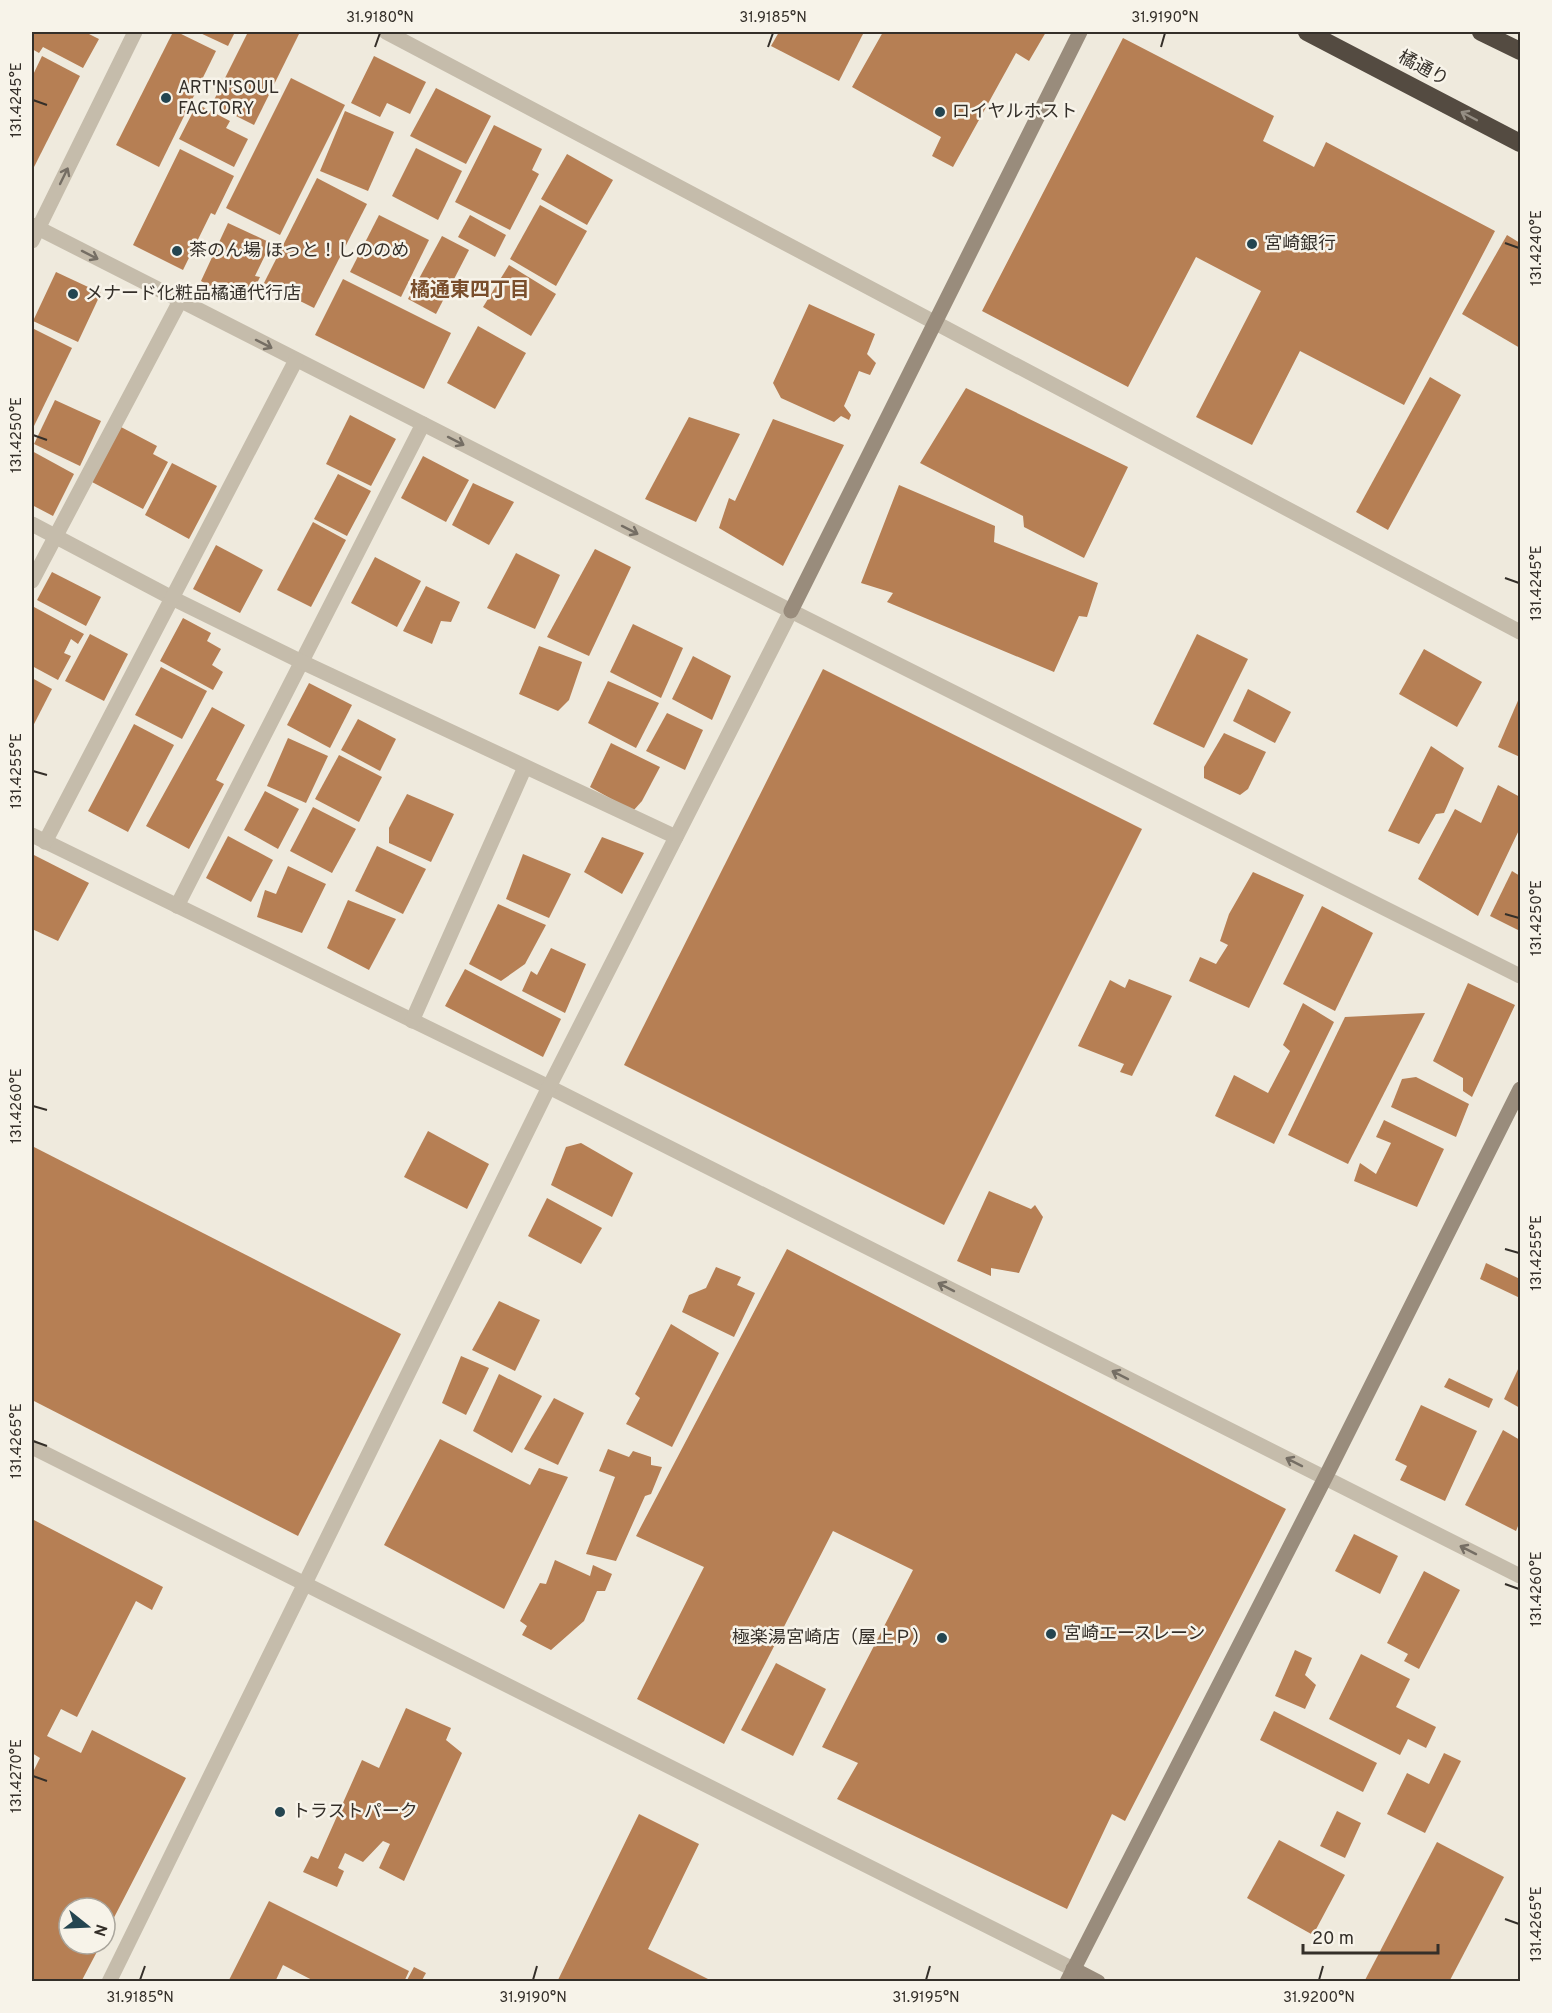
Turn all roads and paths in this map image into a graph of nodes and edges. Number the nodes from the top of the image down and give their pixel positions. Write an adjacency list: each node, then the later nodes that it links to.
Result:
1 (135, 32): 8 (street, one-way to 1)
2 (386, 32): 10 (street)
3 (1080, 32): 10 (street)
4 (1307, 32): 7 (highway, 橘通り, one-way to 4)
5 (1481, 32): 6 (highway)
6 (1521, 51)
7 (1521, 143)
8 (34, 232): 9 (street, one-way to 9)
9 (180, 301): 11 (street, one-way to 11); 14 (street)
10 (936, 322): 17 (street); 18 (street)
11 (296, 360): 12 (street); 16 (street)
12 (423, 424): 17 (street, one-way to 17); 19 (street)
13 (32, 524): 14 (street)
14 (56, 536): 15 (street); 16 (street)
15 (32, 581)
16 (172, 598): 19 (street); 22 (street)
17 (790, 611): 21 (street); 24 (street)
18 (1521, 632)
19 (302, 662): 20 (street); 23 (street)
20 (525, 767): 21 (street); 25 (street)
21 (676, 837): 26 (street)
22 (38, 838): 23 (street)
23 (177, 906): 25 (street)
24 (1521, 976)
25 (412, 1021): 26 (street)
26 (549, 1087): 29 (street, one-way to 26); 31 (street)
27 (1521, 1089): 29 (street)
28 (32, 1447): 31 (street)
29 (1325, 1478): 30 (street, one-way to 29); 32 (street)
30 (1521, 1576)
31 (304, 1585): 32 (street); 33 (street)
32 (1070, 1975): 34 (street)
33 (109, 1982)
34 (1098, 1982)

